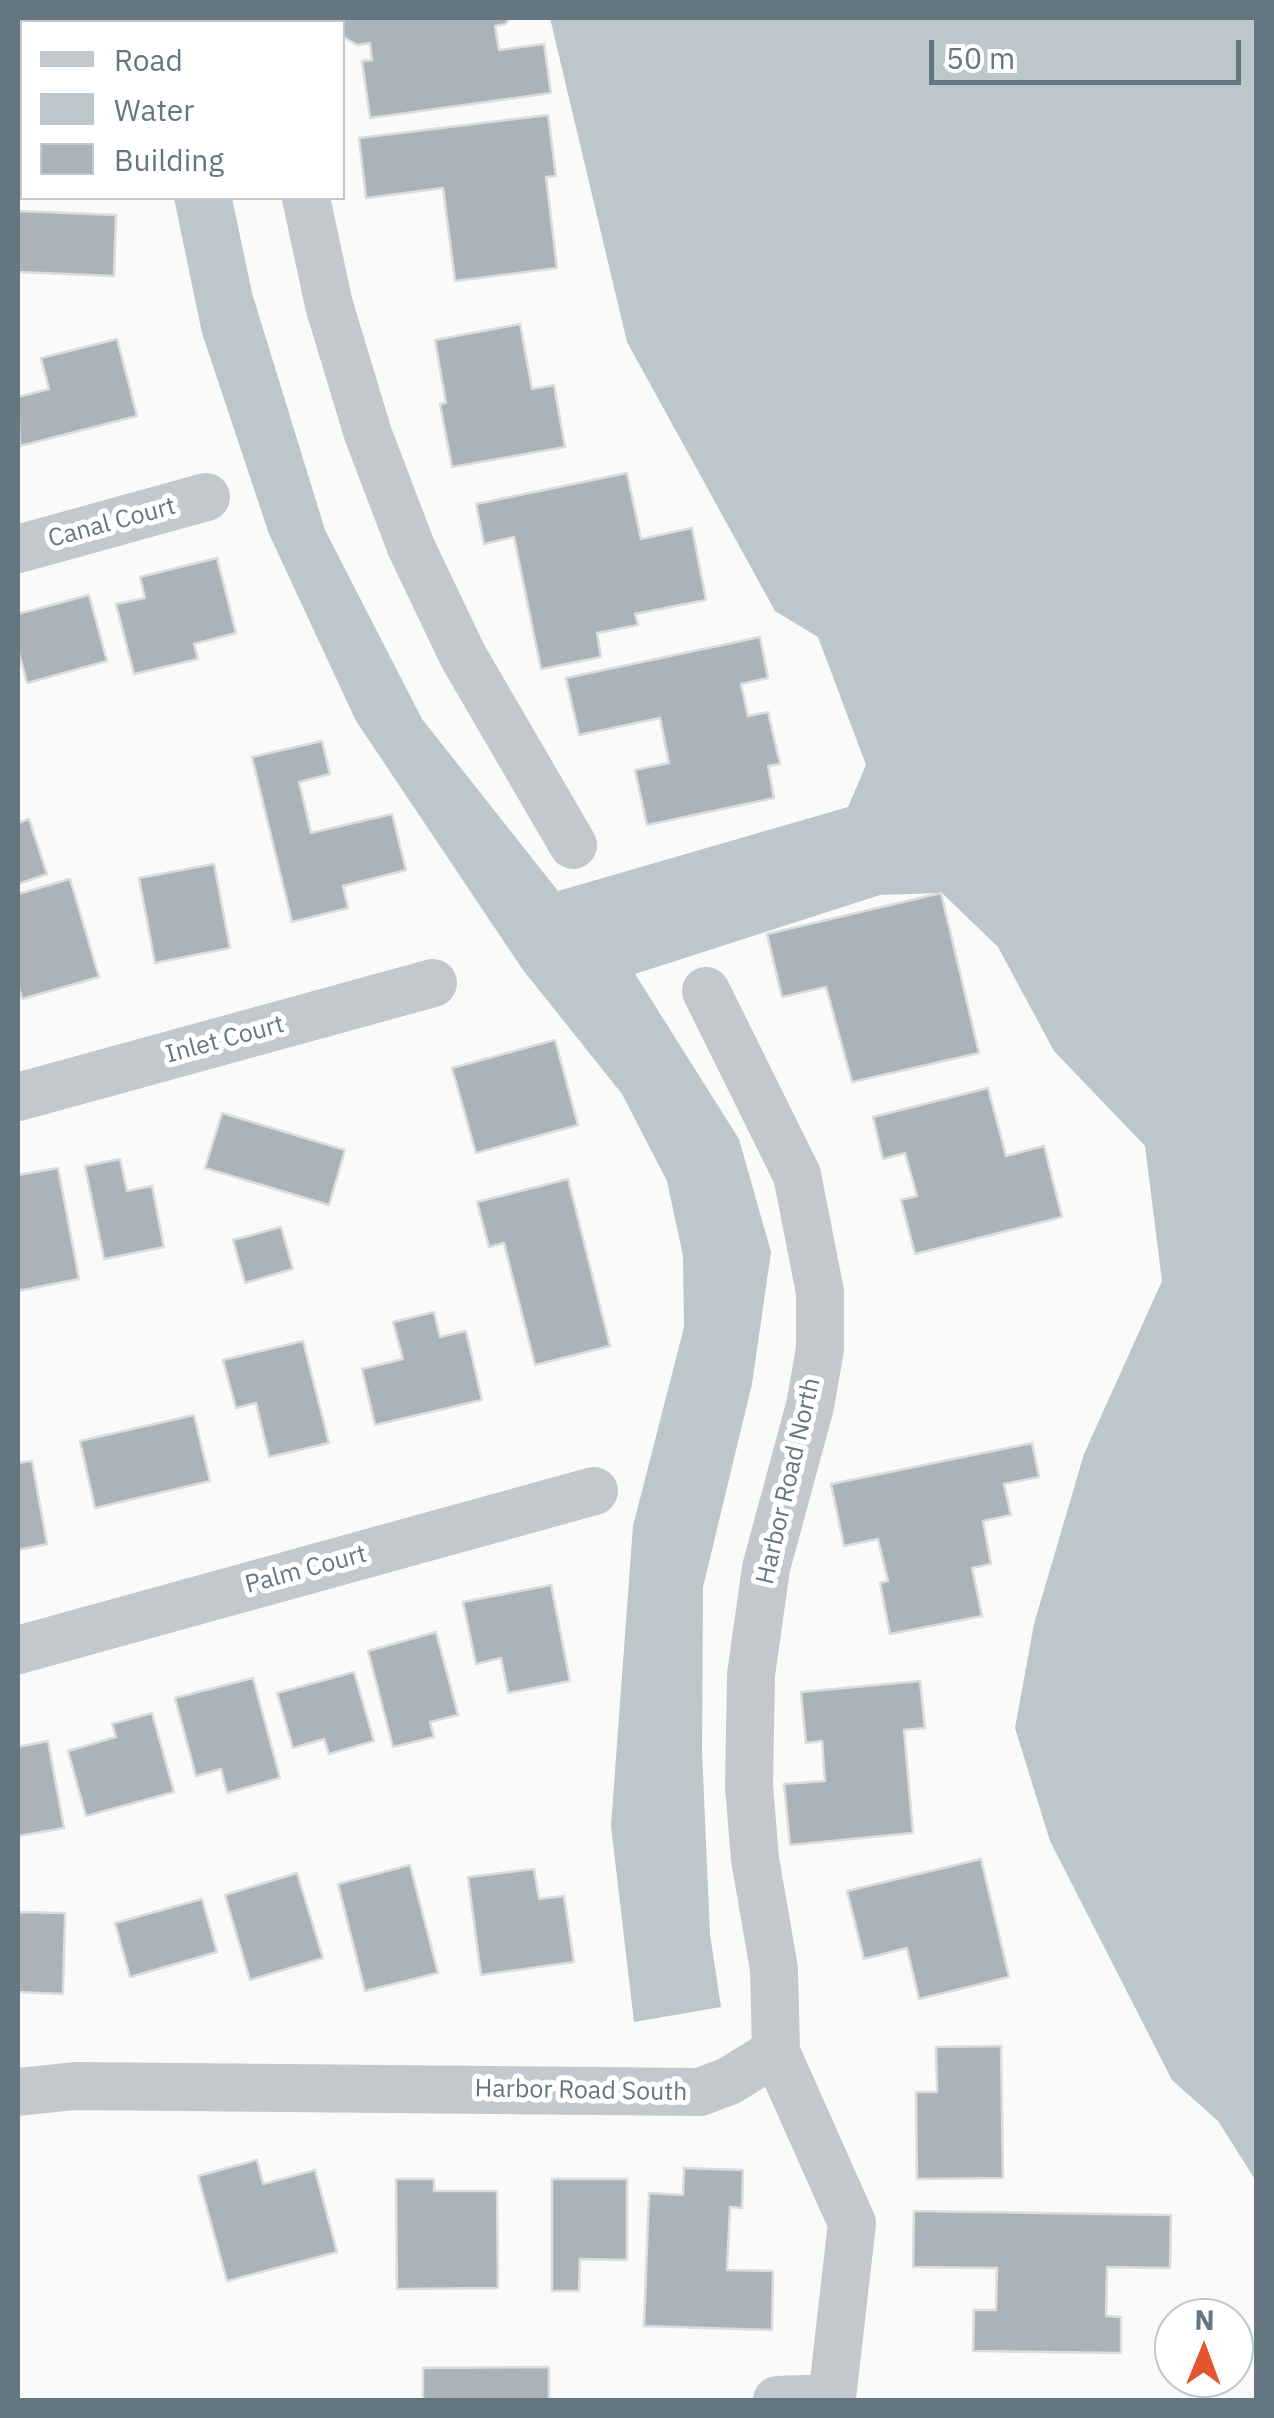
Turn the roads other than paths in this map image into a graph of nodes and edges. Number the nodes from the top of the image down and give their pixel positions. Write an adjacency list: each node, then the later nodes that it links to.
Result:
1 (306, 200): 4 (street)
2 (206, 497): 3 (street, Canal Court)
3 (18, 549)
4 (572, 845)
5 (433, 983): 7 (street, Inlet Court)
6 (706, 991): 10 (street, Harbor Road North)
7 (18, 1097)
8 (594, 1491): 9 (street, Palm Court)
9 (18, 1650)
10 (776, 2052): 11 (street, Harbor Road South); 12 (street)
11 (18, 2092)
12 (777, 2400)

